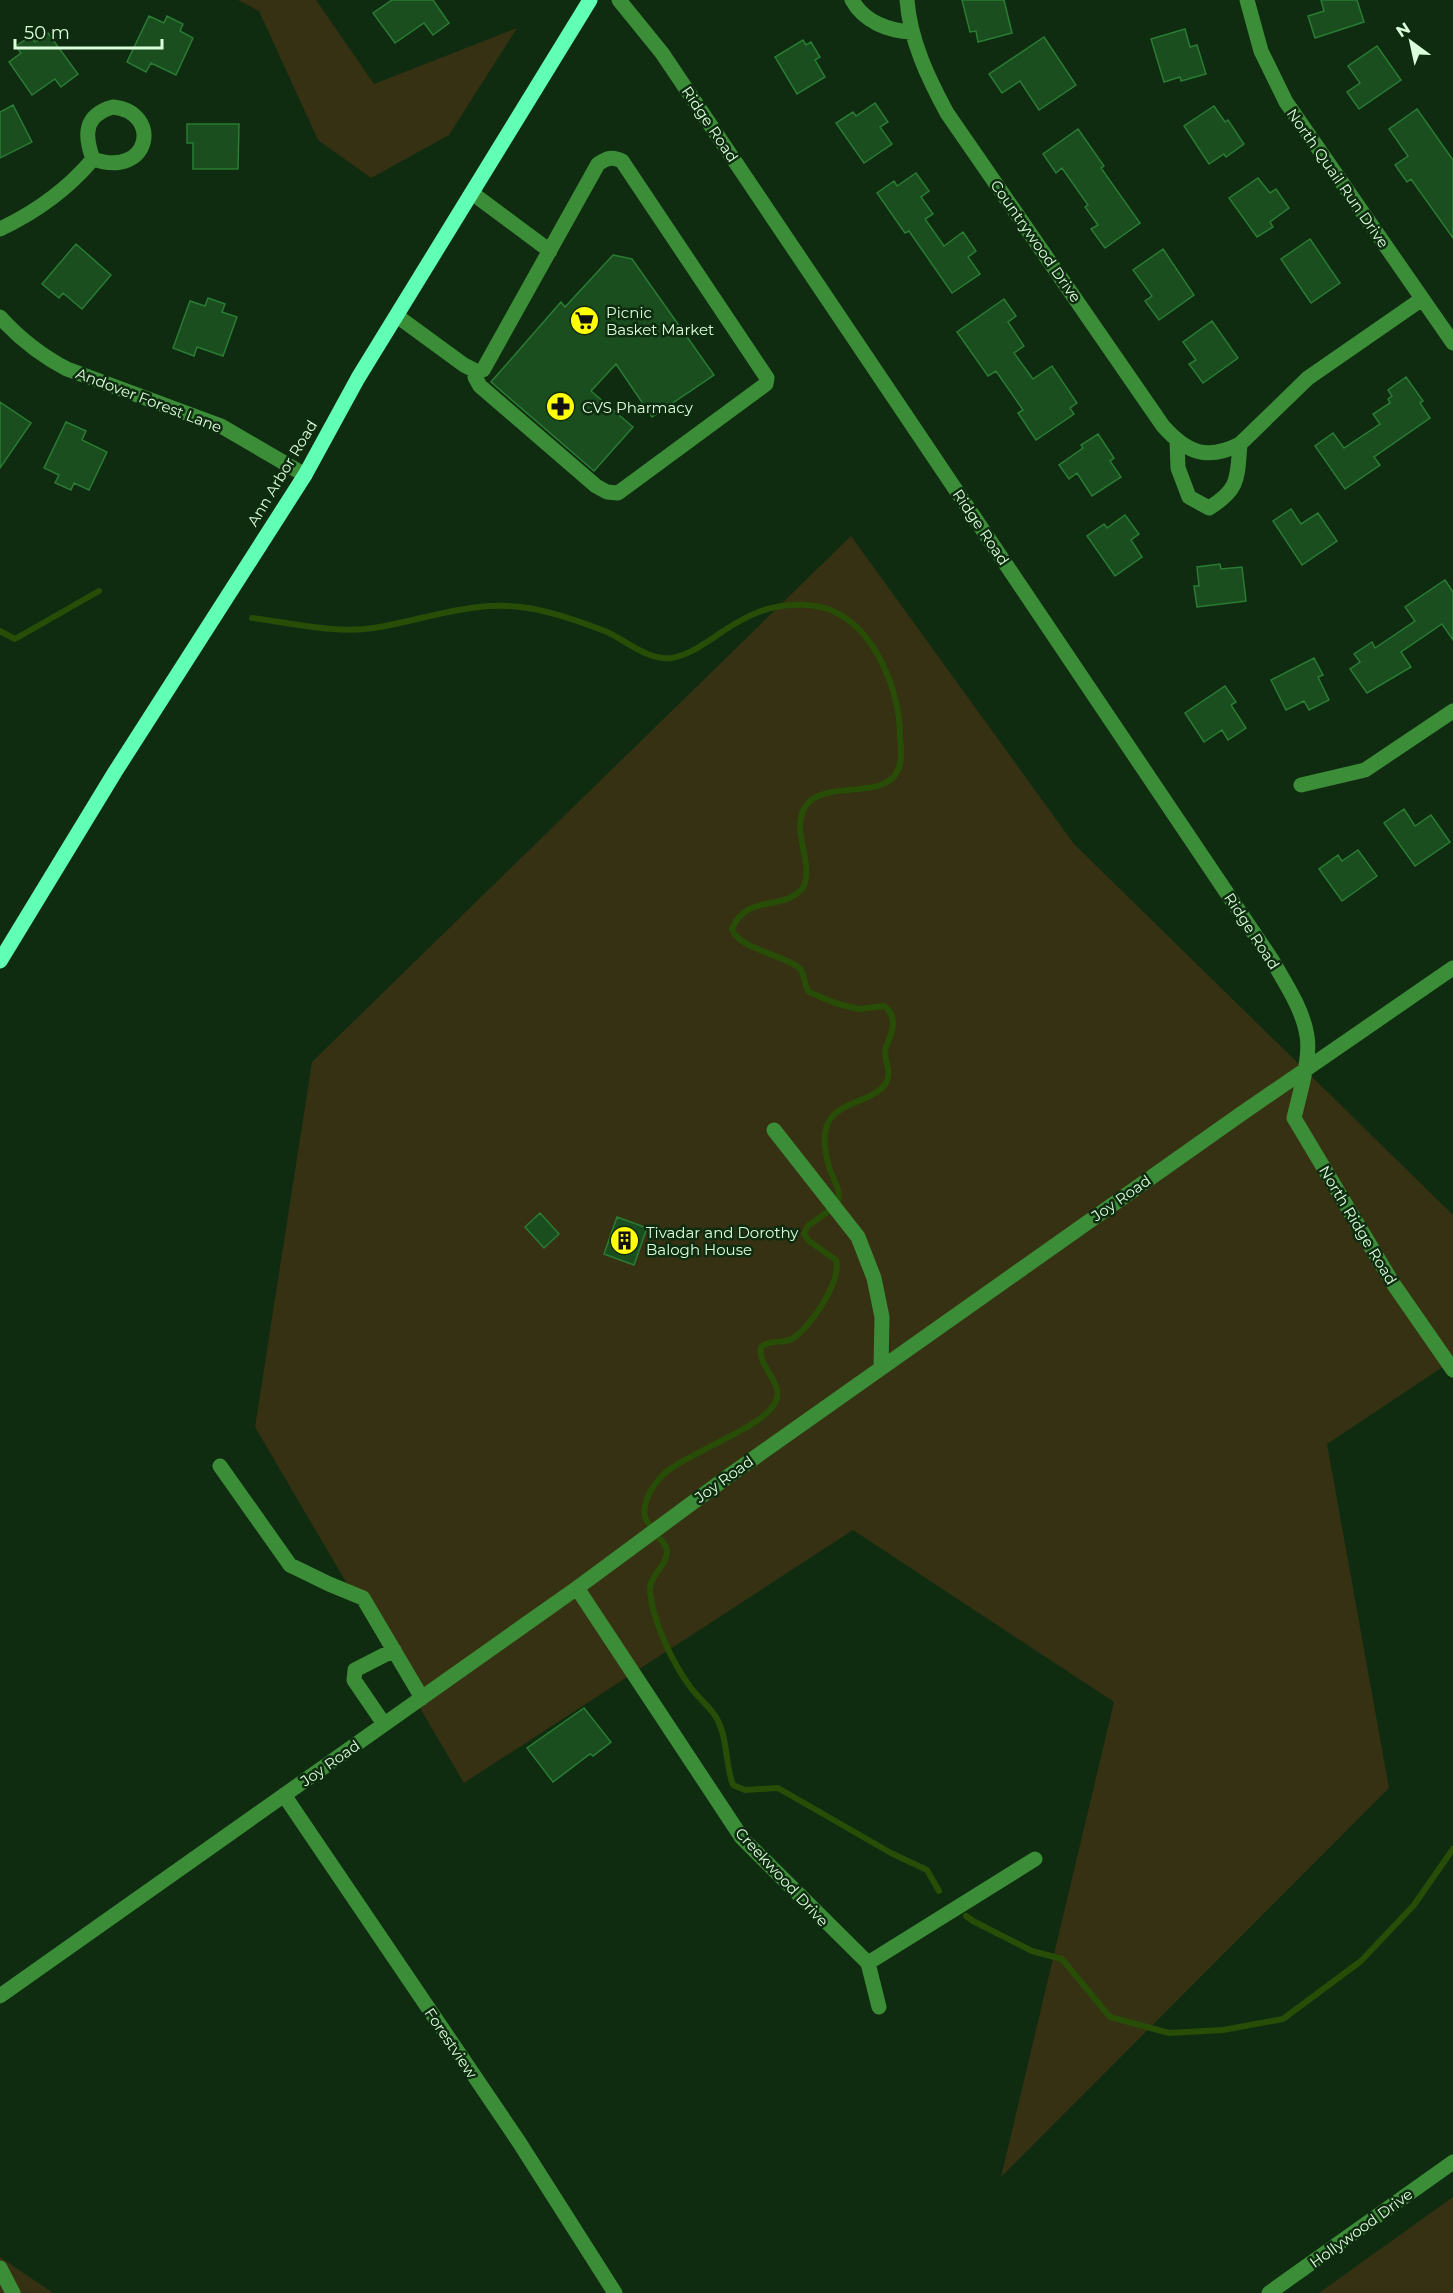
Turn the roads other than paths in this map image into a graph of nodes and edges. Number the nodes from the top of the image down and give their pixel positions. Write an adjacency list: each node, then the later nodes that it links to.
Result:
1 (590, 0): 8 (main road, Ann Arbor Road)
2 (619, 0): 23 (street, Ridge Road)
3 (852, 0): 6 (street)
4 (907, 0): 6 (street, Countrywood Drive)
5 (1247, 0): 11 (street, North Quail Run Drive)
6 (912, 32): 16 (street, Countrywood Drive)
7 (93, 159): 9 (street)
8 (472, 193): 10 (street); 12 (main road, Ann Arbor Road)
9 (0, 229)
10 (550, 251): 15 (street); 15 (street)
11 (1422, 299): 14 (street, North Quail Run Drive); 17 (street, Countrywood Drive)
12 (397, 316): 15 (street); 18 (main road, Ann Arbor Road)
13 (0, 317): 18 (street, Andover Forest Lane)
14 (1453, 343)
15 (476, 371)
16 (1177, 441): 17 (street, Countrywood Drive); 17 (street)
17 (1240, 444)
18 (305, 475): 21 (main road, Ann Arbor Road)
19 (1453, 711): 20 (street)
20 (1301, 785)
21 (0, 962)
22 (1453, 968): 23 (street, Joy Road)
23 (1305, 1070): 25 (street, Joy Road); 26 (street, North Ridge Road)
24 (774, 1130): 25 (street)
25 (881, 1368): 28 (street, Joy Road)
26 (1453, 1370)
27 (220, 1466): 29 (street)
28 (577, 1588): 30 (street, Joy Road); 34 (street, Creekwood Drive)
29 (394, 1650): 30 (street); 31 (street)
30 (422, 1698): 31 (street, Joy Road)
31 (384, 1724): 32 (street, Joy Road)
32 (284, 1795): 35 (street, Joy Road); 40 (street, Forestview)
33 (1035, 1859): 34 (street)
34 (868, 1963): 36 (street)
35 (0, 1996)
36 (879, 2007)
37 (1453, 2162): 41 (street, Hollywood Drive)
38 (0, 2268): 39 (street)
39 (13, 2293)
40 (615, 2293)
41 (1269, 2293)

